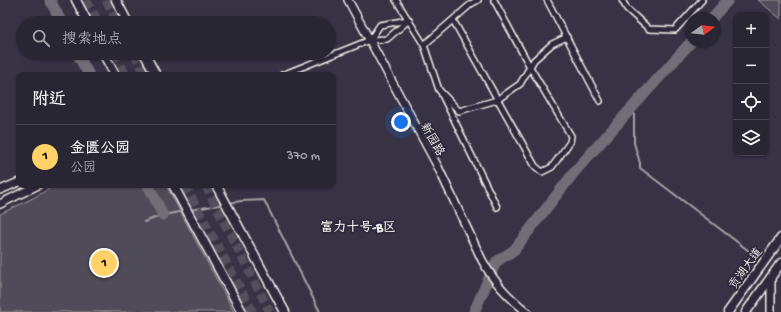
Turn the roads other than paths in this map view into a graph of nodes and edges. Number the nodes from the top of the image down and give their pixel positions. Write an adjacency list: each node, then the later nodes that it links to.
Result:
1 (76, 0): 10 (main road)
2 (116, 0): 11 (main road)
3 (347, 0): 15 (street, 新园路)
4 (396, 0): 12 (street)
5 (478, 0): 13 (street)
6 (494, 0): 21 (street)
7 (547, 0): 14 (street)
8 (622, 0): 9 (street)
9 (702, 0)
10 (84, 16)
11 (124, 16)
12 (409, 20): 15 (street); 15 (street); 16 (street)
13 (453, 20): 16 (street); 26 (street)
14 (567, 37): 21 (street); 27 (street)
15 (369, 41): 17 (street); 38 (street, 新园路)
16 (424, 45): 25 (street)
17 (336, 54)
18 (107, 60): 22 (main road)
19 (148, 60): 23 (main road)
20 (320, 60): 24 (street)
21 (530, 67): 26 (street); 26 (street)
22 (113, 72)
23 (154, 72)
24 (290, 72)
25 (439, 90): 26 (street); 34 (street)
26 (497, 100)
27 (600, 101)
28 (16, 183): 32 (street)
29 (32, 188): 33 (street)
30 (175, 188): 39 (main road)
31 (218, 188): 40 (main road)
32 (0, 190)
33 (0, 204)
34 (497, 207)
35 (781, 238): 43 (main road, 贡湖大道)
36 (781, 264): 37 (main road)
37 (771, 277): 44 (main road); 45 (street)
38 (499, 289): 41 (street); 42 (street)
39 (242, 312)
40 (285, 312)
41 (523, 312)
42 (527, 312)
43 (728, 312)
44 (746, 312)
45 (771, 312)

